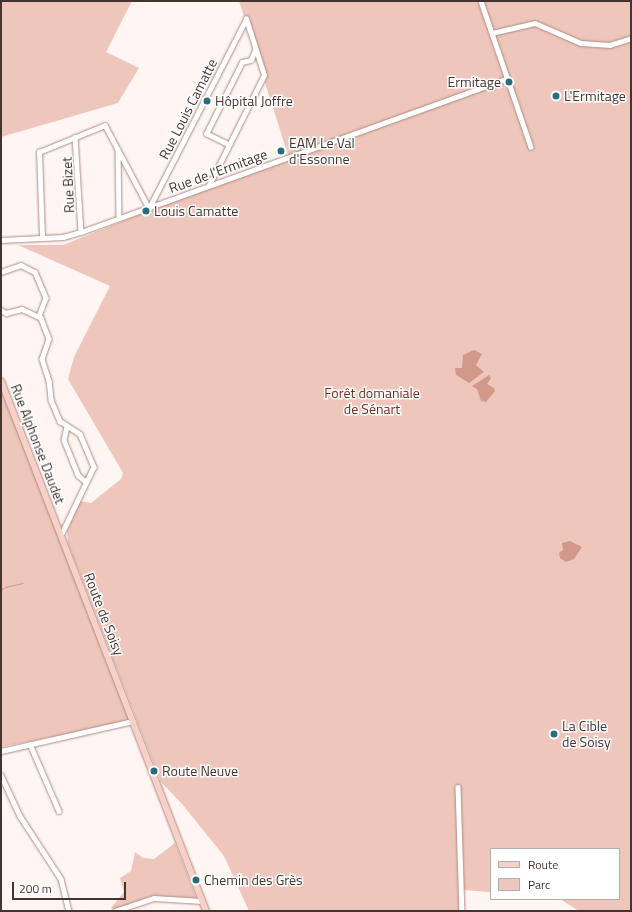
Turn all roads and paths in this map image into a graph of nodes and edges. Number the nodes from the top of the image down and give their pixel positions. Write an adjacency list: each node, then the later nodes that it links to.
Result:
1 (481, 1): 2 (street)
2 (492, 33): 3 (street); 5 (street)
3 (631, 38)
4 (255, 50): 7 (street); 7 (street); 11 (street, Rue Louis Camatte)
5 (506, 79): 8 (street); 10 (street, Rue de l'Ermitage)
6 (75, 137): 9 (street); 13 (street, Rue Bizet); 14 (street)
7 (229, 145): 10 (street)
8 (531, 147)
9 (118, 149): 11 (street); 12 (street)
10 (209, 186): 11 (street, Rue de l'Ermitage)
11 (149, 208): 12 (street, Rue de l'Ermitage)
12 (120, 218): 13 (street, Rue de l'Ermitage)
13 (81, 232): 14 (street, Rue de l'Ermitage)
14 (42, 237): 15 (street, Rue de l'Ermitage)
15 (1, 240)
16 (1, 272): 18 (street)
17 (1, 310): 18 (street)
18 (39, 316): 20 (street)
19 (1, 381): 22 (main road, Rue Alphonse Daudet)
20 (67, 426): 21 (street); 21 (street)
21 (85, 481): 23 (street)
22 (53, 515): 23 (main road, Route de Soisy)
23 (61, 536): 24 (main road, Route de Soisy)
24 (133, 721): 25 (street); 30 (main road, Route de Soisy)
25 (30, 744): 26 (street); 29 (street)
26 (1, 750)
27 (1, 775): 31 (street)
28 (458, 787): 34 (street)
29 (59, 811)
30 (202, 901): 32 (street); 33 (main road, Route de Soisy)
31 (69, 911)
32 (115, 911)
33 (206, 911)
34 (462, 911)

